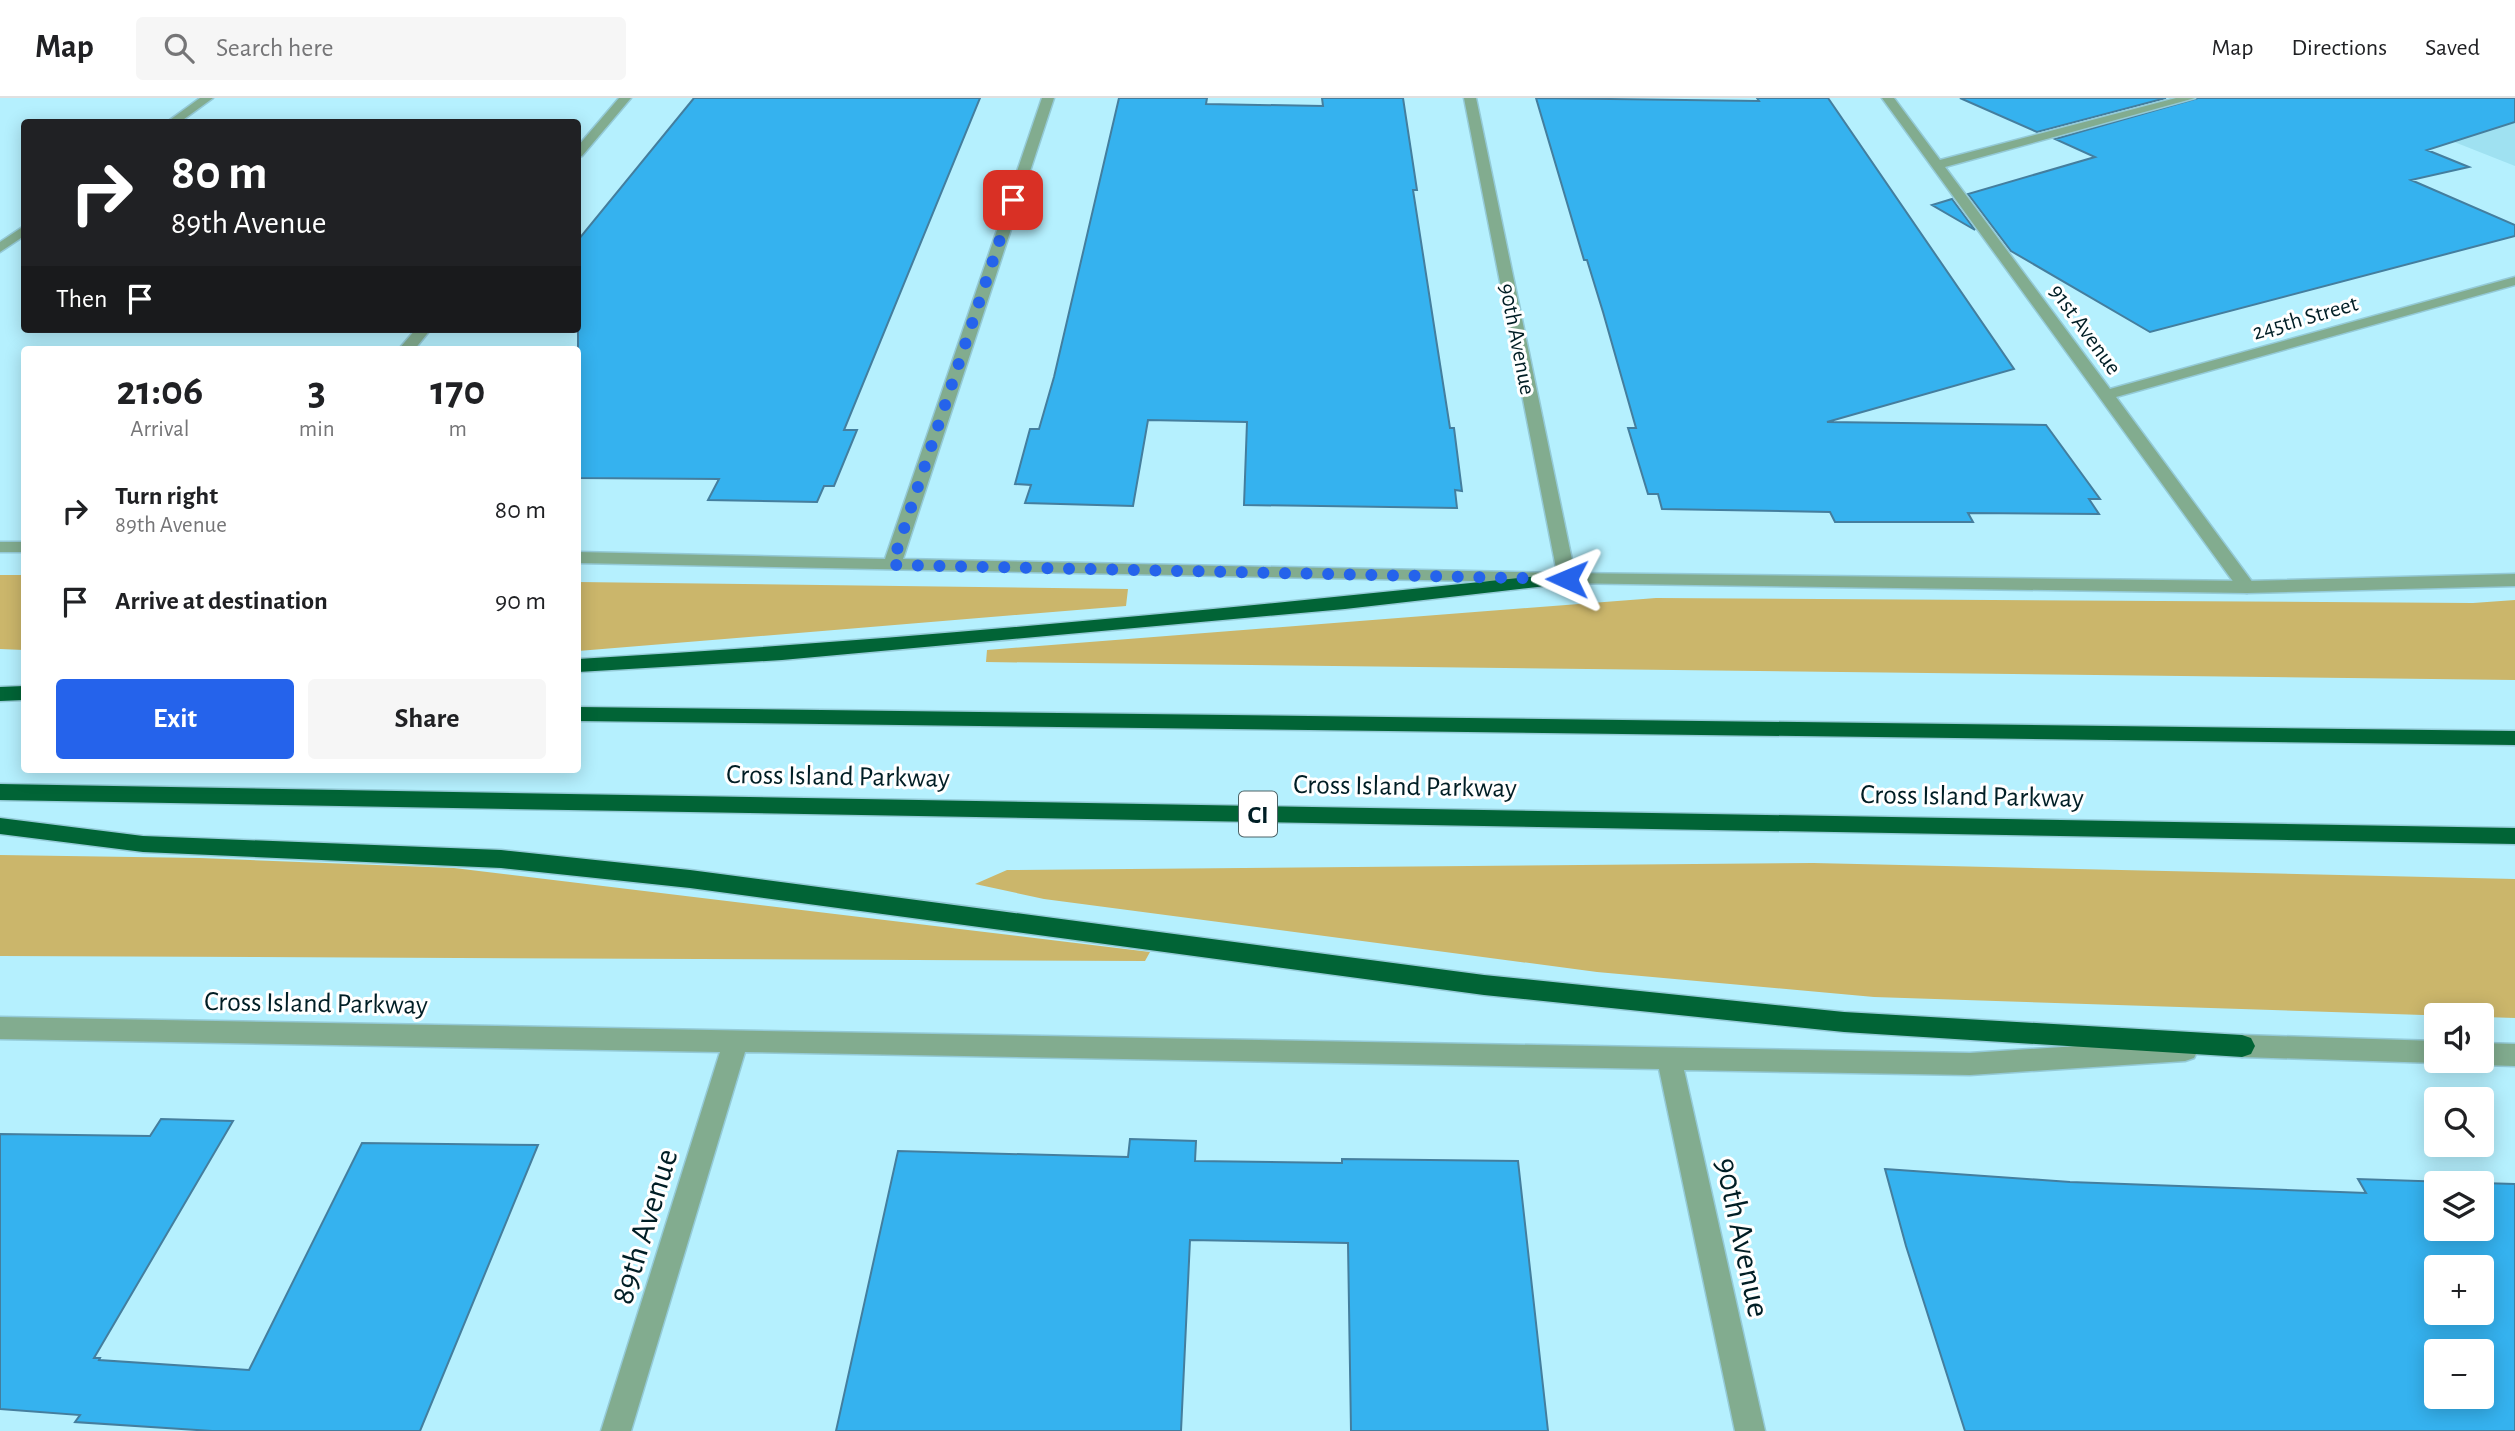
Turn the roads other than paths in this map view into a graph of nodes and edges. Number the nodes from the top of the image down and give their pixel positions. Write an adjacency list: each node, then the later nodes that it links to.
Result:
1 (207, 98): 7 (street)
2 (625, 98): 8 (street)
3 (1048, 98): 17 (street)
4 (1471, 98): 18 (street, 90th Avenue)
5 (1888, 98): 9 (street, 91st Avenue)
6 (2189, 98): 9 (street)
7 (177, 119)
8 (581, 149)
9 (1937, 165): 13 (street, 91st Avenue)
10 (21, 232): 11 (street)
11 (0, 248)
12 (2515, 281): 13 (street, 245th Street)
13 (2106, 395): 20 (street, 91st Avenue)
14 (0, 547): 15 (street)
15 (21, 547)
16 (581, 558): 17 (street)
17 (892, 565): 18 (street)
18 (1567, 579): 20 (street); 21 (highway)
19 (2515, 580): 20 (street)
20 (2247, 587)
21 (581, 666)
22 (21, 693): 23 (highway)
23 (0, 694)
24 (0, 707): 25 (highway)
25 (21, 707)
26 (581, 714): 27 (highway, Cross Island Parkway)
27 (2515, 738)
28 (0, 792): 30 (highway, Cross Island Parkway / CI)
29 (0, 826): 33 (highway)
30 (2515, 836)
31 (0, 1028): 32 (street, Cross Island Parkway)
32 (736, 1042): 37 (street, Cross Island Parkway); 38 (street, 89th Avenue)
33 (2242, 1046): 34 (street, Cross Island Parkway); 37 (street, Cross Island Parkway)
34 (2424, 1052)
35 (2494, 1054): 36 (street)
36 (2515, 1055)
37 (1669, 1059): 39 (street, 90th Avenue)
38 (616, 1431)
39 (1750, 1431)

